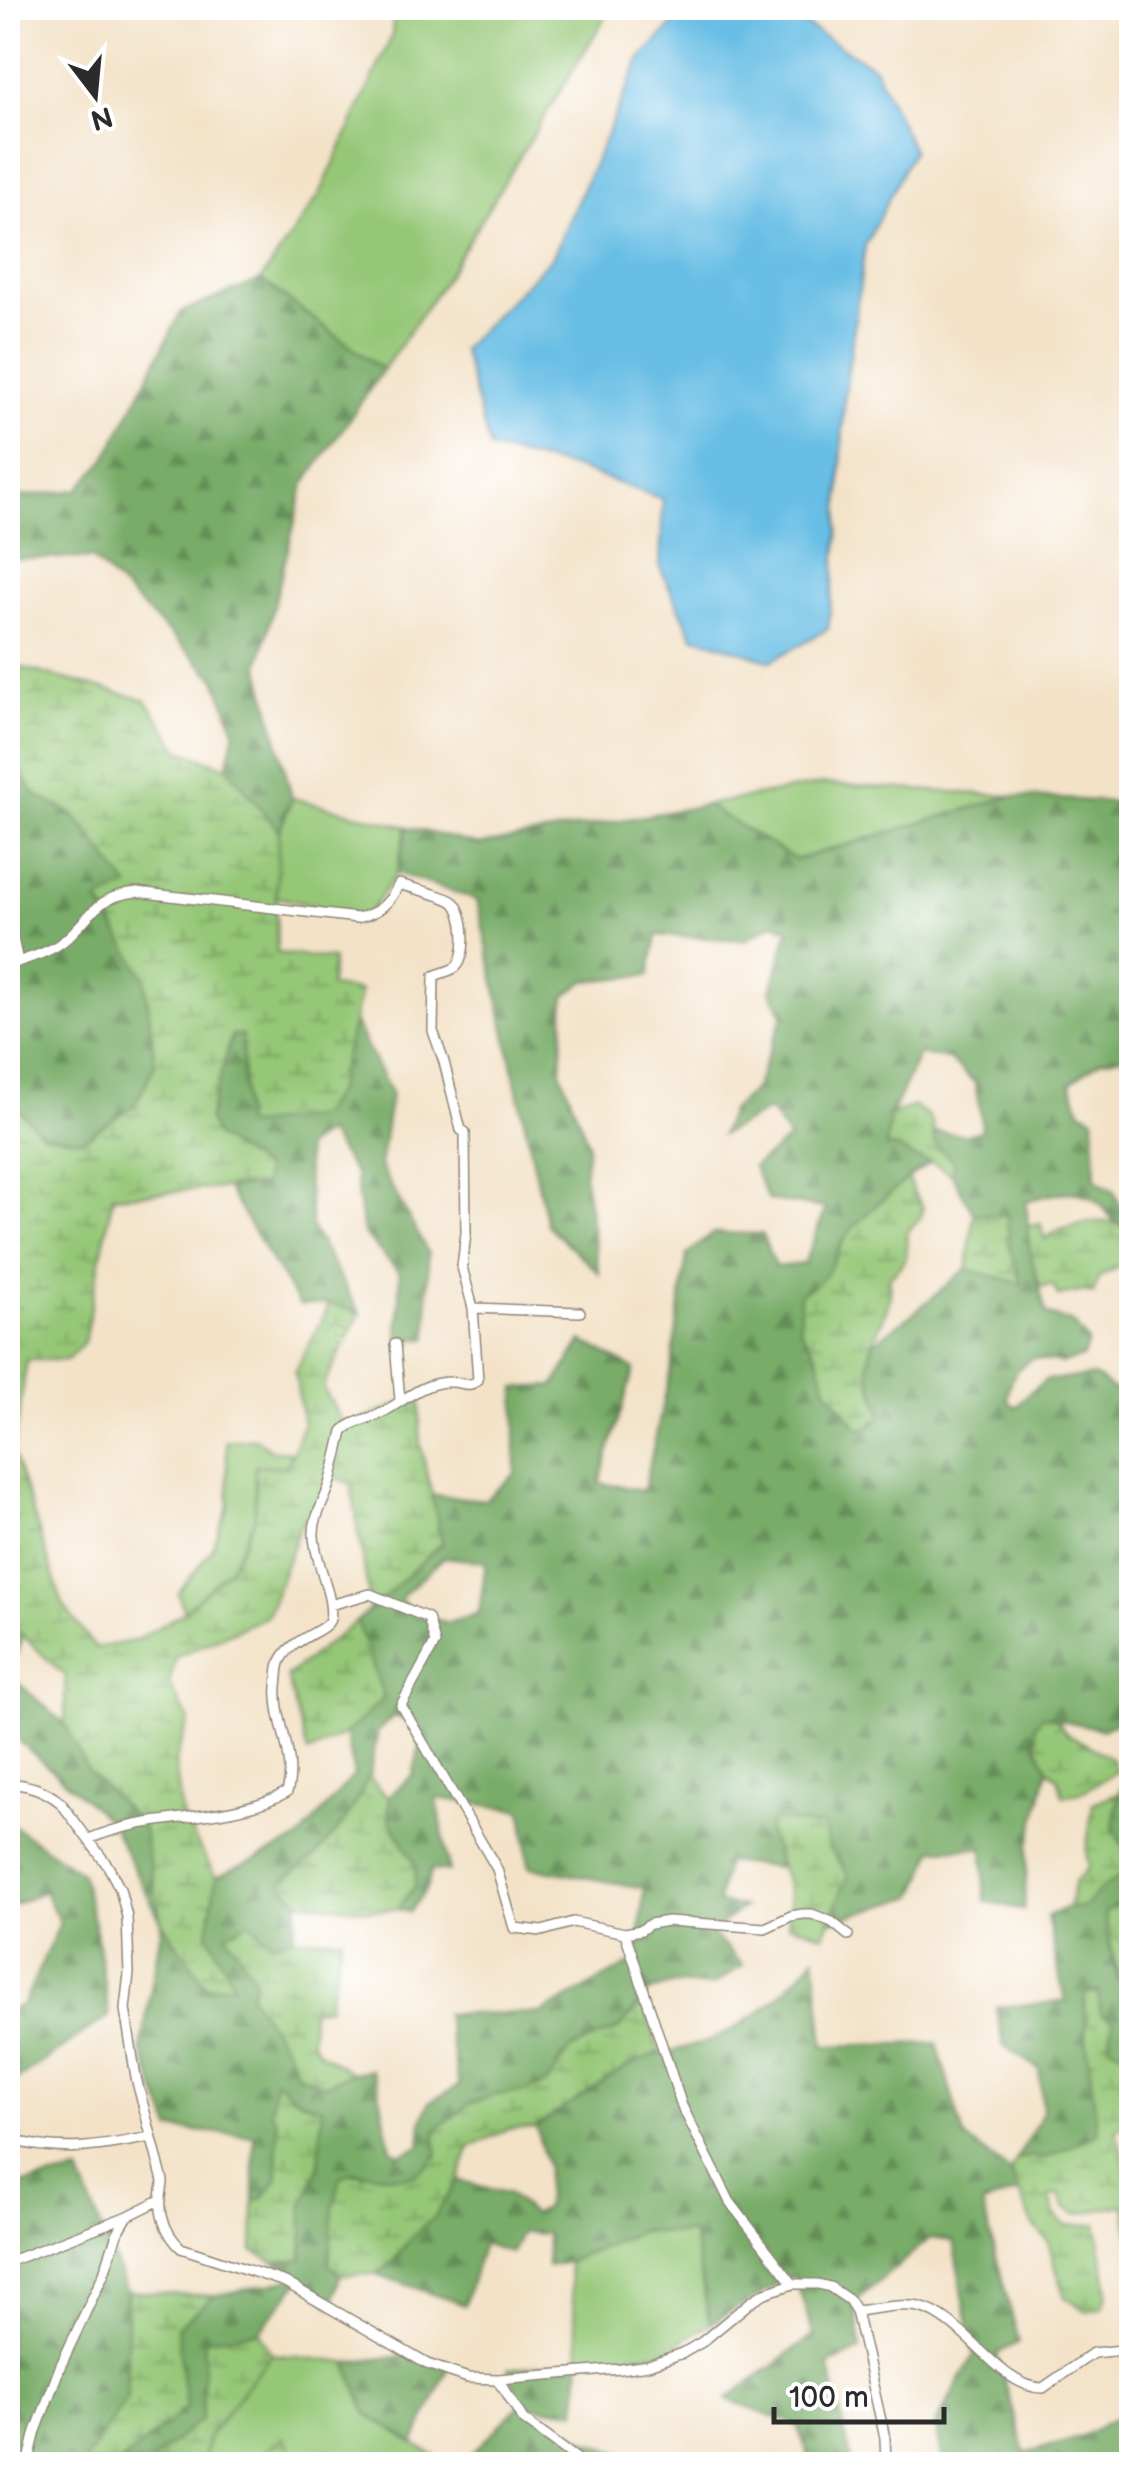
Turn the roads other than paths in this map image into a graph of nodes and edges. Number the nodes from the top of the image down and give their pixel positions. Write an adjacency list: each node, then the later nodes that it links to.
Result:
1 (8, 916): 2 (street)
2 (13, 963): 3 (street)
3 (473, 1308): 4 (street); 6 (street)
4 (580, 1312)
5 (395, 1344): 6 (street)
6 (400, 1400): 7 (street)
7 (330, 1605): 9 (street); 10 (street)
8 (8, 1783): 9 (street)
9 (90, 1839): 12 (street)
10 (626, 1933): 11 (street); 17 (street)
11 (848, 1936)
12 (151, 2137): 13 (street); 14 (street)
13 (8, 2139)
14 (160, 2200): 15 (street); 20 (street)
15 (128, 2216): 16 (street); 21 (street)
16 (8, 2262)
17 (793, 2284): 18 (street); 20 (street)
18 (856, 2311): 19 (street); 23 (street)
19 (1132, 2349)
20 (498, 2379): 22 (street)
21 (28, 2464)
22 (584, 2464)
23 (886, 2464)

